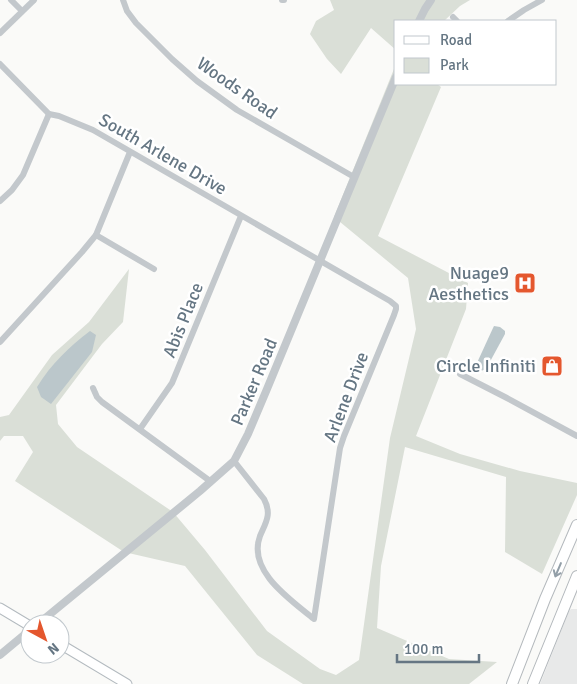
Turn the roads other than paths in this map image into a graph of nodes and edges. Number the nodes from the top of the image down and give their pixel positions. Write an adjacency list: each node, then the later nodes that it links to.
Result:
1 (11, 0): 6 (street)
2 (34, 0): 6 (street)
3 (123, 0): 14 (street, Woods Road)
4 (431, 0): 7 (street)
5 (542, 0): 8 (street)
6 (22, 11): 9 (street)
7 (420, 20)
8 (509, 20)
9 (0, 33)
10 (0, 64): 12 (street, South Arlene Drive)
11 (394, 82): 14 (street, Parker Road)
12 (49, 114): 13 (street, South Arlene Drive); 15 (street)
13 (130, 152): 16 (street, South Arlene Drive); 17 (street)
14 (354, 177): 18 (street, Parker Road)
15 (0, 201)
16 (241, 216): 18 (street, South Arlene Drive); 23 (street, Abis Place)
17 (96, 235): 19 (street); 20 (street)
18 (320, 262): 25 (street, Parker Road); 25 (street, Arlene Drive)
19 (154, 269)
20 (0, 342)
21 (460, 374): 24 (street)
22 (93, 388): 23 (street)
23 (140, 429): 26 (street)
24 (577, 436)
25 (234, 462): 26 (street, Parker Road)
26 (210, 481): 30 (street, Parker Road)
27 (577, 525): 36 (highway, one-way to 36)
28 (577, 576): 37 (highway)
29 (0, 608): 31 (main road)
30 (50, 614)
31 (20, 620)
32 (20, 638): 34 (street)
33 (70, 650): 35 (main road)
34 (0, 655)
35 (127, 684)
36 (512, 684)
37 (533, 684)

